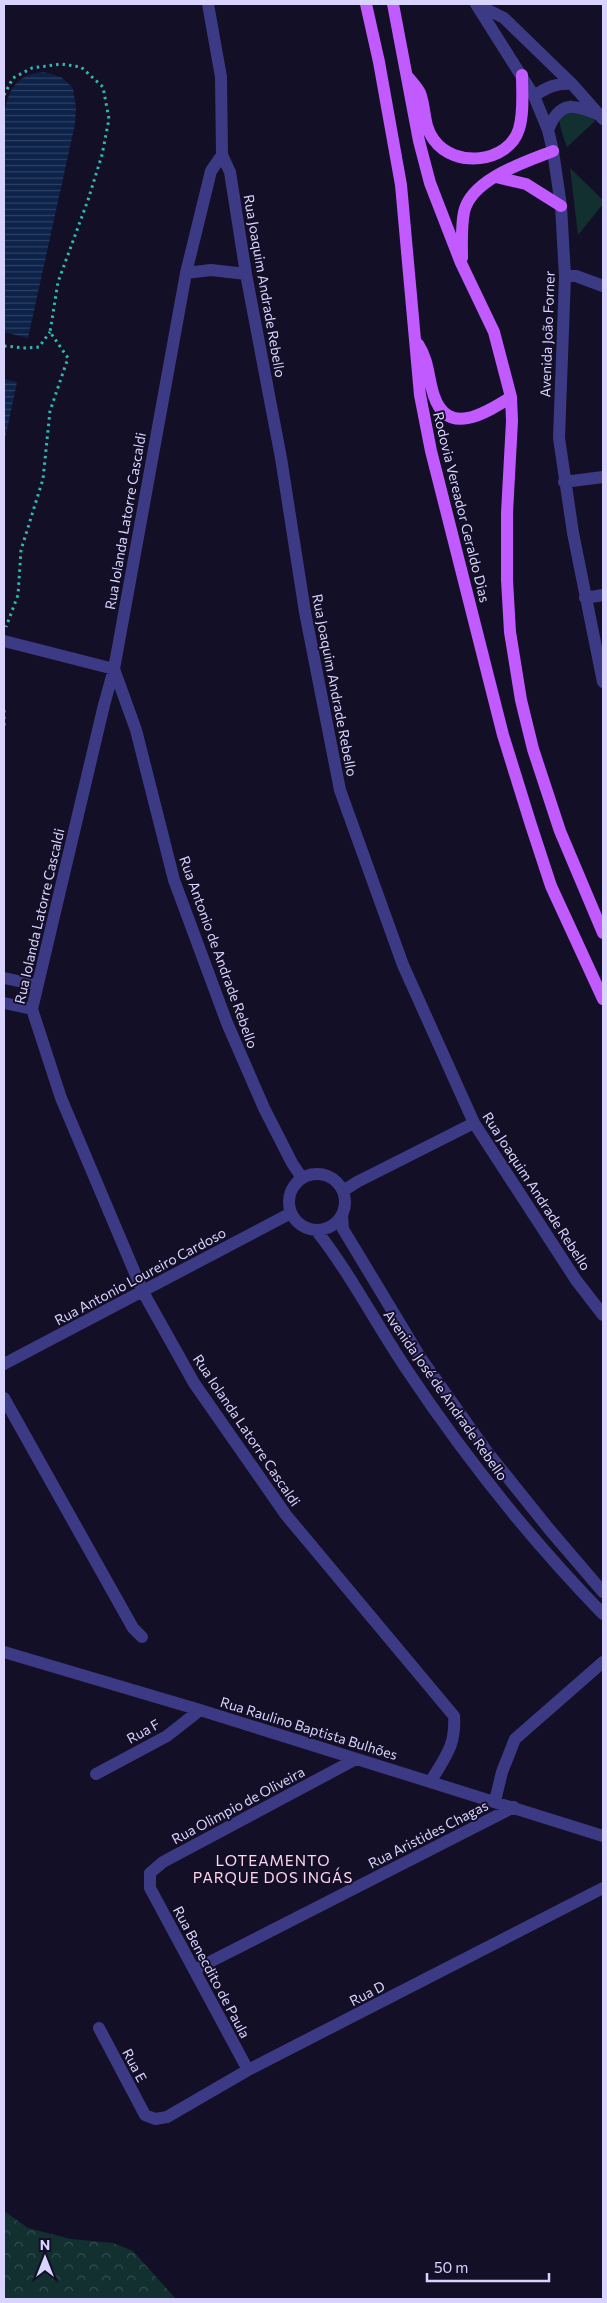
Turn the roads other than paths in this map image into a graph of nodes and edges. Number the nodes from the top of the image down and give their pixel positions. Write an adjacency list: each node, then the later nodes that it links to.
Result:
1 (208, 4): 12 (street, Rua Joaquim Andrade Rebello)
2 (366, 4): 20 (main road, Rodovia Vereador Geraldo Dias)
3 (393, 4): 5 (main road, Rodovia Vereador Geraldo Dias)
4 (476, 4): 6 (street, Avenida João Forner); 7 (street)
5 (406, 75): 6 (main road); 15 (main road, Rodovia Vereador Geraldo Dias)
6 (522, 75): 8 (street, Avenida João Forner)
7 (572, 84): 8 (street); 9 (street)
8 (534, 96): 10 (street, Avenida João Forner)
9 (602, 117): 10 (street)
10 (548, 130): 11 (street, Avenida João Forner)
11 (553, 151): 13 (main road); 14 (street, Avenida João Forner)
12 (222, 155): 16 (street, Rua Iolanda Latorre Cascaldi); 17 (street, Rua Joaquim Andrade Rebello)
13 (496, 177): 14 (main road); 15 (main road)
14 (561, 206): 18 (street, Avenida João Forner)
15 (461, 263): 21 (main road, Rodovia Vereador Geraldo Dias)
16 (186, 273): 17 (street); 27 (street, Rua Iolanda Latorre Cascaldi)
17 (246, 274): 35 (street, Rua Joaquim Andrade Rebello)
18 (565, 276): 19 (street); 23 (street, Avenida João Forner)
19 (603, 286)
20 (416, 340): 21 (main road); 32 (main road, Rodovia Vereador Geraldo Dias)
21 (510, 397): 29 (main road, Rodovia Vereador Geraldo Dias)
22 (603, 477): 23 (street)
23 (564, 482): 25 (street, Avenida João Forner)
24 (603, 594): 25 (street)
25 (585, 598): 28 (street, Avenida João Forner)
26 (4, 641): 27 (street)
27 (114, 669): 31 (street, Rua Iolanda Latorre Cascaldi); 36 (street, Rua Antonio de Andrade Rebello)
28 (603, 682)
29 (603, 933)
30 (4, 978): 31 (street)
31 (37, 985): 34 (street, Rua Iolanda Latorre Cascaldi)
32 (603, 999)
33 (4, 1003): 34 (street)
34 (32, 1009): 41 (street, Rua Iolanda Latorre Cascaldi)
35 (474, 1123): 37 (street); 42 (street, Rua Joaquim Andrade Rebello)
36 (302, 1178): 37 (street); 38 (street)
37 (343, 1192): 39 (street)
38 (291, 1213): 40 (street); 41 (street, Rua Antonio Loureiro Cardoso)
39 (342, 1215): 40 (street); 45 (street, Avenida José de Andrade Rebello)
40 (316, 1230): 46 (street, Avenida José de Andrade Rebello)
41 (143, 1292): 43 (street, Rua Antonio Loureiro Cardoso); 53 (street, Rua Iolanda Latorre Cascaldi)
42 (603, 1314)
43 (4, 1364)
44 (4, 1398): 47 (street)
45 (603, 1592)
46 (603, 1614)
47 (142, 1637)
48 (4, 1652): 50 (street, Rua Raulino Baptista Bulhões)
49 (603, 1662): 54 (street)
50 (200, 1710): 51 (street, Rua Raulino Baptista Bulhões); 52 (street, Rua F)
51 (356, 1759): 53 (street, Rua Raulino Baptista Bulhões); 57 (street, Rua Olimpio de Oliveira)
52 (96, 1774)
53 (431, 1781): 54 (street, Rua Raulino Baptista Bulhões)
54 (495, 1801): 55 (street, Rua Raulino Baptista Bulhões)
55 (514, 1807): 56 (street, Rua Raulino Baptista Bulhões); 59 (street, Rua Aristides Chagas)
56 (603, 1836)
57 (150, 1888): 59 (street, Rua Benecdito de Paula)
58 (603, 1888): 61 (street, Rua D)
59 (194, 1970): 61 (street, Rua Benecdito de Paula)
60 (99, 2028): 62 (street, Rua E)
61 (248, 2070): 62 (street, Rua D)
62 (145, 2115)

